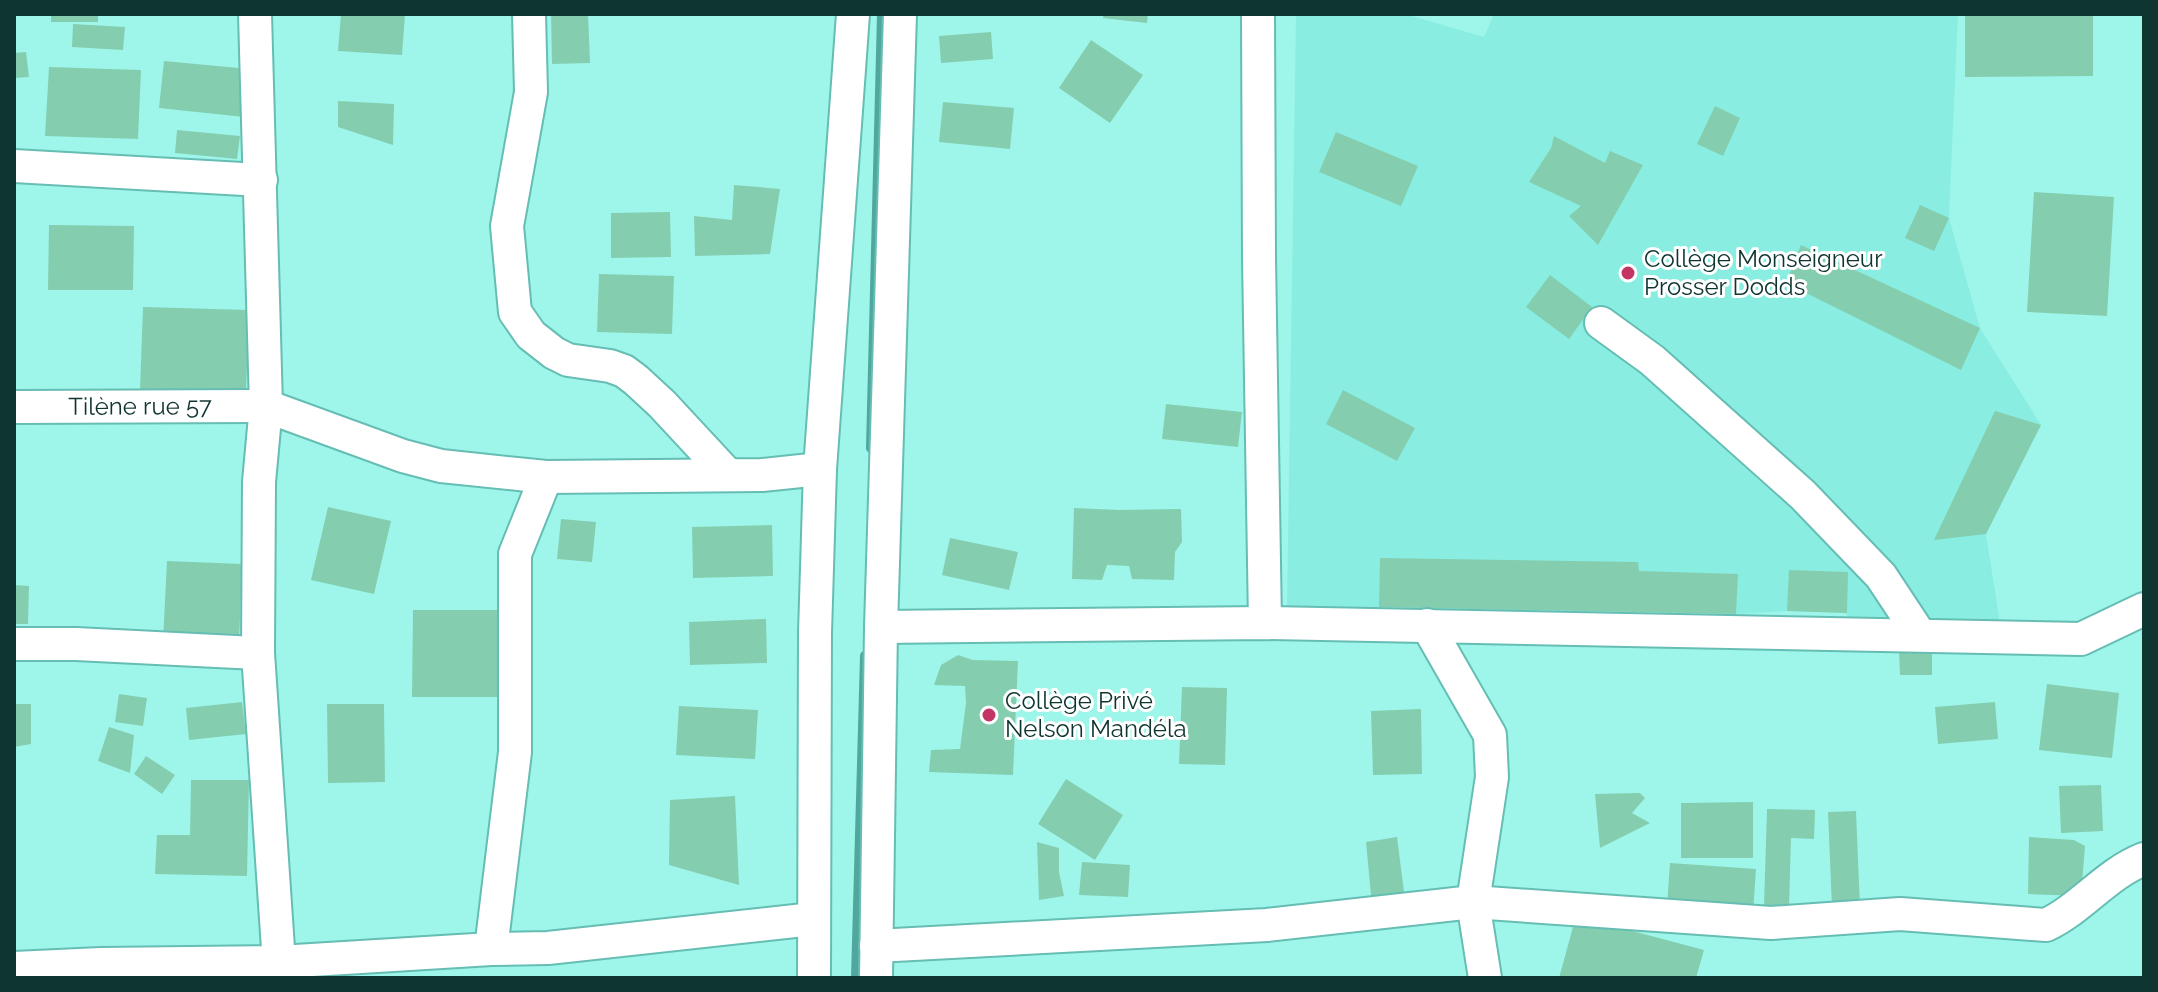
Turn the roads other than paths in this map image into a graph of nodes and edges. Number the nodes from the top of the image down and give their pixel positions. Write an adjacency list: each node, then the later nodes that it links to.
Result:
1 (255, 14): 7 (street)
2 (529, 14): 12 (street)
3 (853, 14): 11 (street)
4 (900, 14): 17 (street)
5 (1258, 14): 15 (street)
6 (14, 166): 7 (street)
7 (261, 180): 9 (street)
8 (1601, 323): 18 (street)
9 (266, 406): 10 (street, Tilène rue 57); 13 (street); 20 (street)
10 (14, 407)
11 (820, 469): 12 (street); 23 (street)
12 (727, 474): 13 (street)
13 (546, 477): 25 (street)
14 (2144, 609): 18 (street)
15 (1265, 623): 16 (street); 17 (street)
16 (1427, 625): 18 (street); 22 (street)
17 (881, 627): 24 (street)
18 (1920, 635)
19 (14, 644): 20 (street)
20 (258, 653): 28 (street)
21 (2144, 859): 22 (street)
22 (1473, 902): 24 (street); 31 (street)
23 (813, 919): 26 (street); 29 (street)
24 (876, 946): 30 (street)
25 (491, 949): 26 (street); 28 (street)
26 (548, 963)
27 (14, 968): 28 (street)
28 (280, 970)
29 (814, 978)
30 (876, 978)
31 (1485, 978)

